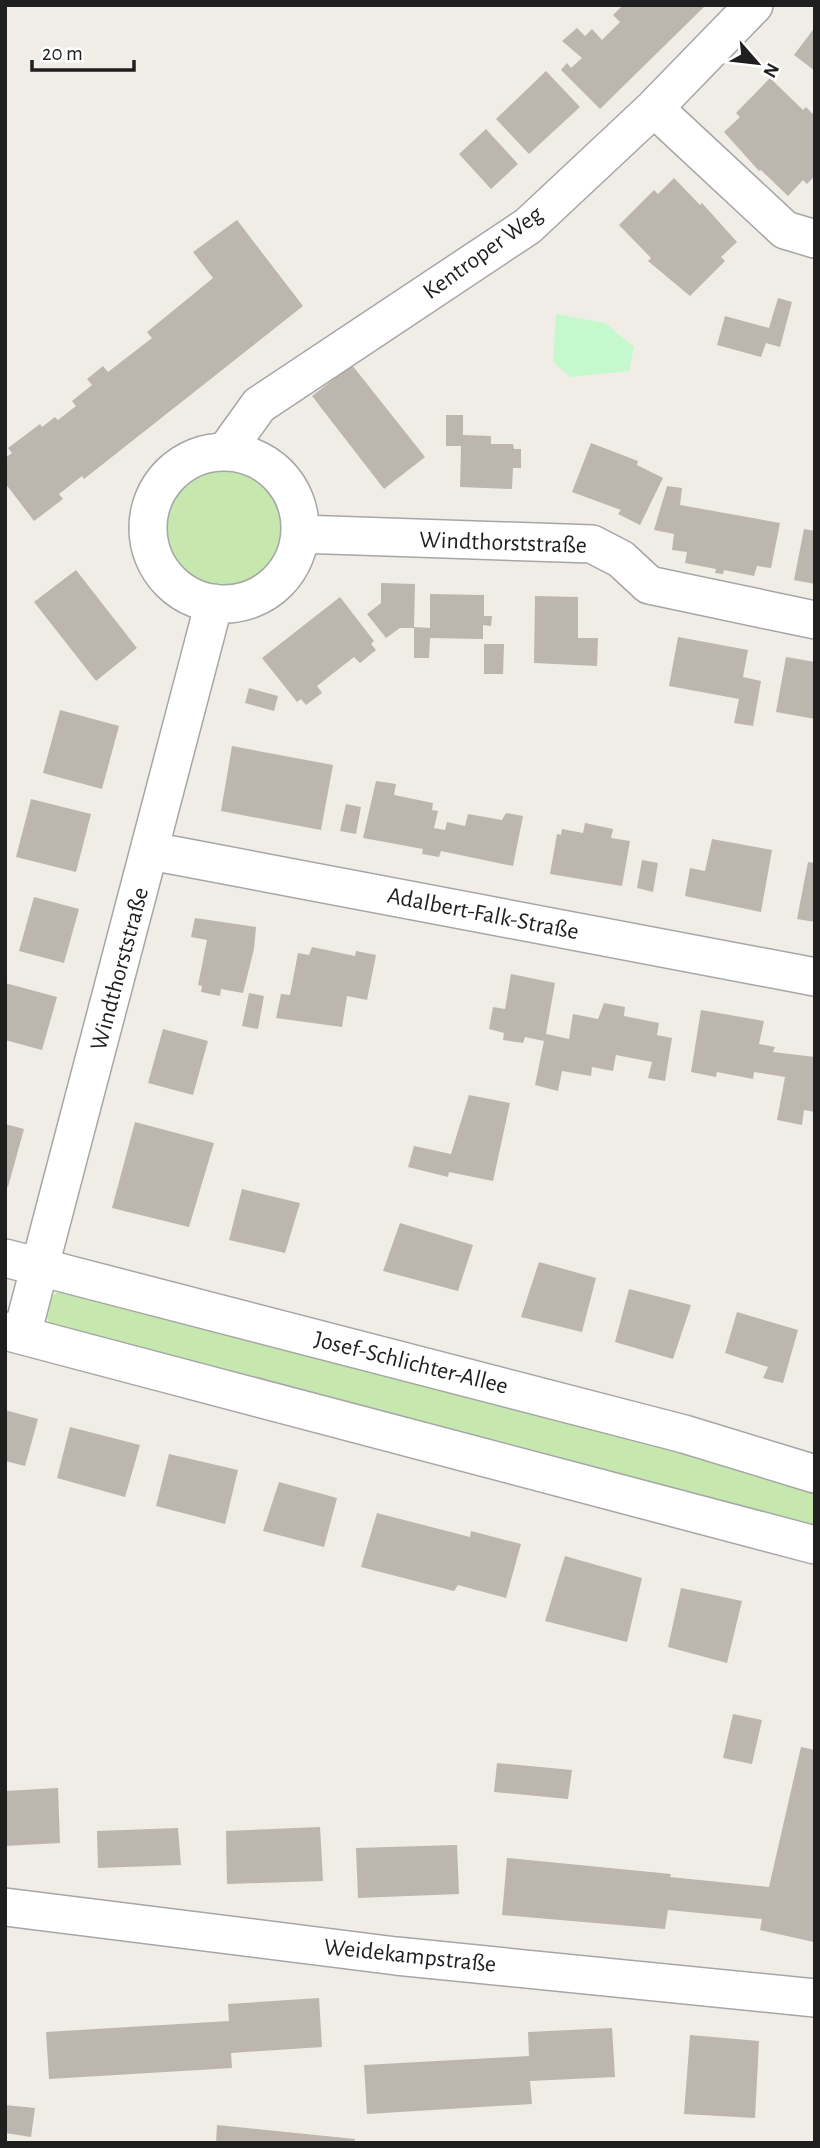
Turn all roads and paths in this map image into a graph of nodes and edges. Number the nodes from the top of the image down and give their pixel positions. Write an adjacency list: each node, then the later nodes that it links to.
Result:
1 (754, 5): 2 (street, Kentroper Weg)
2 (654, 108): 3 (street); 4 (street, Kentroper Weg)
3 (815, 239)
4 (226, 451): 5 (street); 6 (street)
5 (300, 534): 6 (street); 7 (street, Windthorststraße)
6 (214, 603): 8 (street, Windthorststraße)
7 (815, 620)
8 (151, 851): 9 (street, Adalbert-Falk-Straße); 11 (street, Windthorststraße)
9 (815, 977)
10 (5, 1258): 11 (street, Josef-Schlichter-Allee)
11 (40, 1267): 12 (street, Windthorststraße); 13 (street, Josef-Schlichter-Allee)
12 (13, 1332): 14 (street)
13 (815, 1474)
14 (815, 1545)
15 (5, 1908): 16 (street, Weidekampstraße)
16 (815, 1997)

